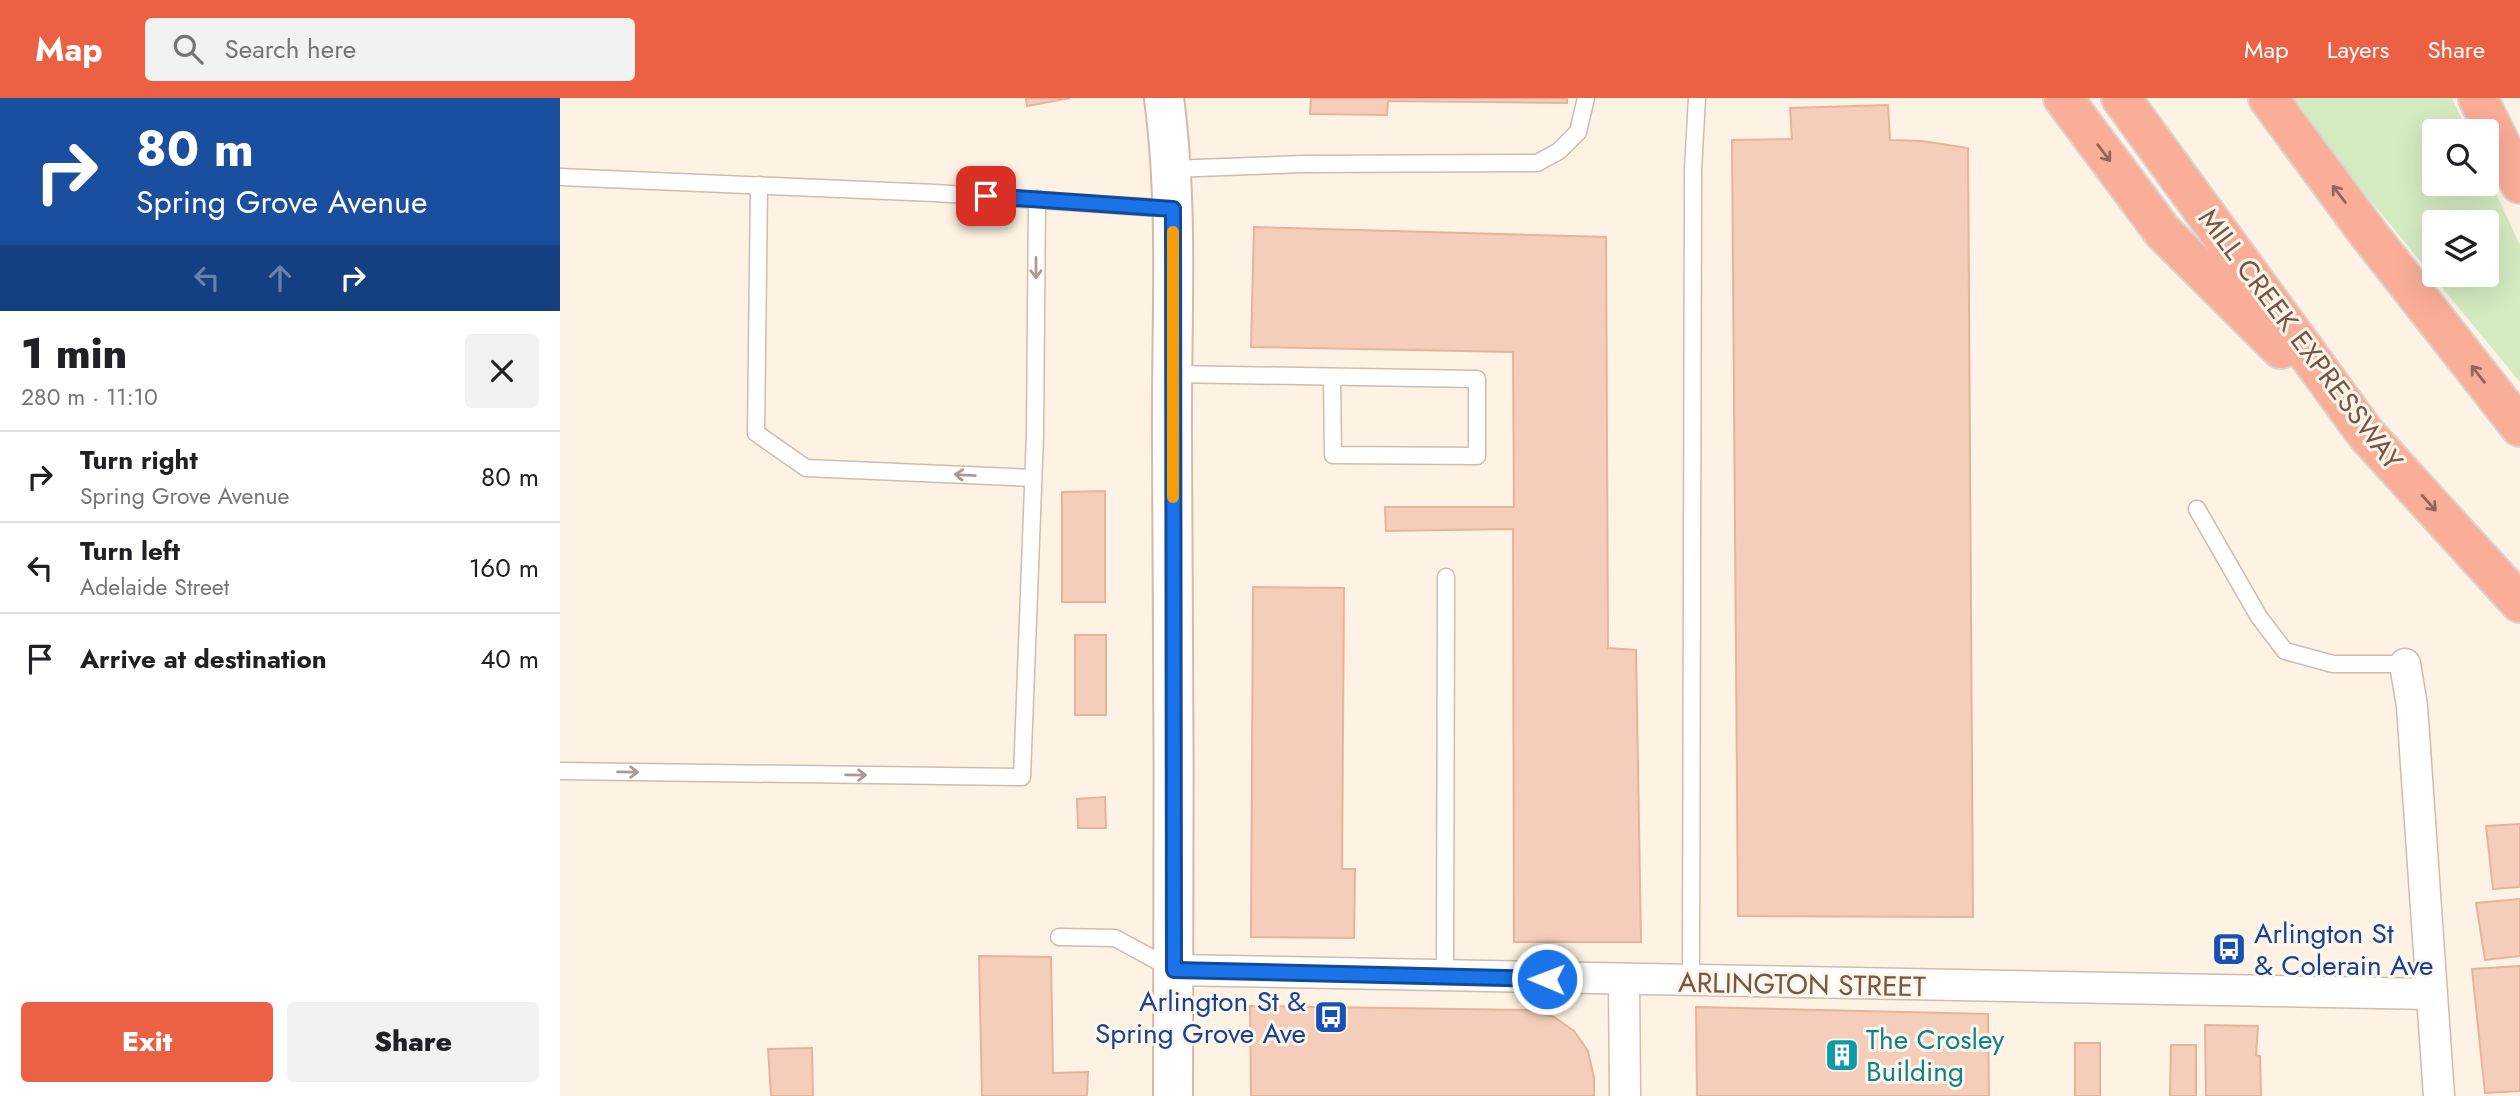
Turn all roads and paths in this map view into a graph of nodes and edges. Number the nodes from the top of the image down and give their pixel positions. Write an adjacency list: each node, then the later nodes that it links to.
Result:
1 (1164, 98): 9 (main road)
2 (1586, 98): 9 (lane)
3 (1697, 98): 29 (lane)
4 (2063, 98): 18 (highway, one-way to 18)
5 (2121, 98): 18 (highway, MILL CREEK EXPRESSWAY)
6 (2268, 98): 17 (highway, one-way to 6)
7 (2480, 98): 8 (highway); 11 (highway)
8 (2520, 130)
9 (1170, 169): 14 (main road)
10 (560, 177): 12 (lane)
11 (2520, 184)
12 (760, 185): 13 (lane); 19 (lane, one-way to 12)
13 (1037, 199): 14 (lane); 19 (lane, one-way to 19)
14 (1173, 209): 15 (main road)
15 (1172, 374): 16 (lane); 26 (main road)
16 (1332, 378): 16 (lane)
17 (2520, 428)
18 (2367, 434): 22 (highway, MILL CREEK EXPRESSWAY, one-way to 22)
19 (1033, 478): 24 (lane, one-way to 19)
20 (2197, 509): 23 (lane)
21 (1446, 577): 27 (lane)
22 (2520, 603)
23 (2406, 664): 30 (street)
24 (560, 771)
25 (1059, 937): 26 (lane)
26 (1174, 970): 27 (street, ARLINGTON STREET); 31 (main road)
27 (1445, 977): 28 (street, ARLINGTON STREET)
28 (1624, 980): 29 (street, ARLINGTON STREET); 32 (street)
29 (1691, 982): 30 (street, ARLINGTON STREET)
30 (2431, 994): 33 (street)
31 (1173, 1096)
32 (1625, 1096)
33 (2439, 1096)

